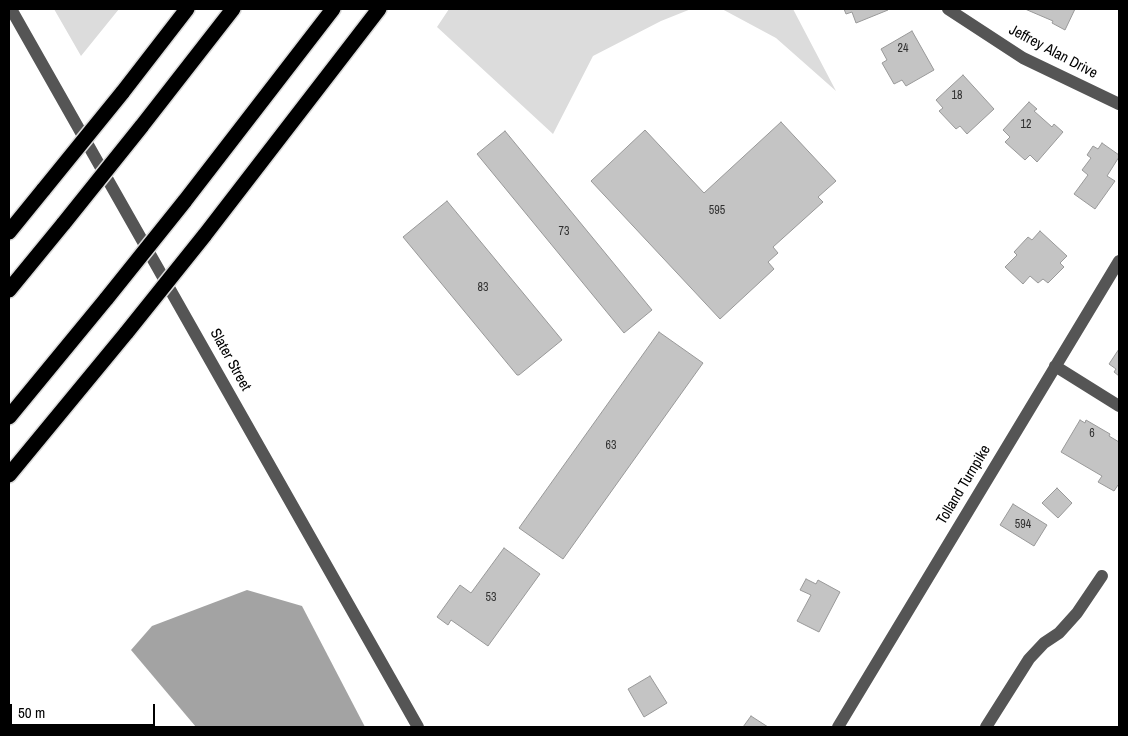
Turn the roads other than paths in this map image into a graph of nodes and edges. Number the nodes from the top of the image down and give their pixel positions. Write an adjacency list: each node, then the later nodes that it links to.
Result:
1 (11, 9): 16 (street, Slater Street)
2 (187, 9): 8 (highway, bridge)
3 (233, 9): 10 (highway, bridge)
4 (333, 9): 13 (highway, bridge)
5 (379, 9): 14 (highway, bridge)
6 (948, 9): 7 (street, Jeffrey Alan Drive)
7 (1119, 104)
8 (9, 232)
9 (1119, 261): 11 (street, Tolland Turnpike)
10 (9, 290)
11 (1055, 366): 12 (street); 17 (street, Tolland Turnpike)
12 (1119, 406)
13 (9, 417)
14 (9, 475)
15 (1102, 576): 18 (street)
16 (418, 727)
17 (838, 727)
18 (986, 727)

